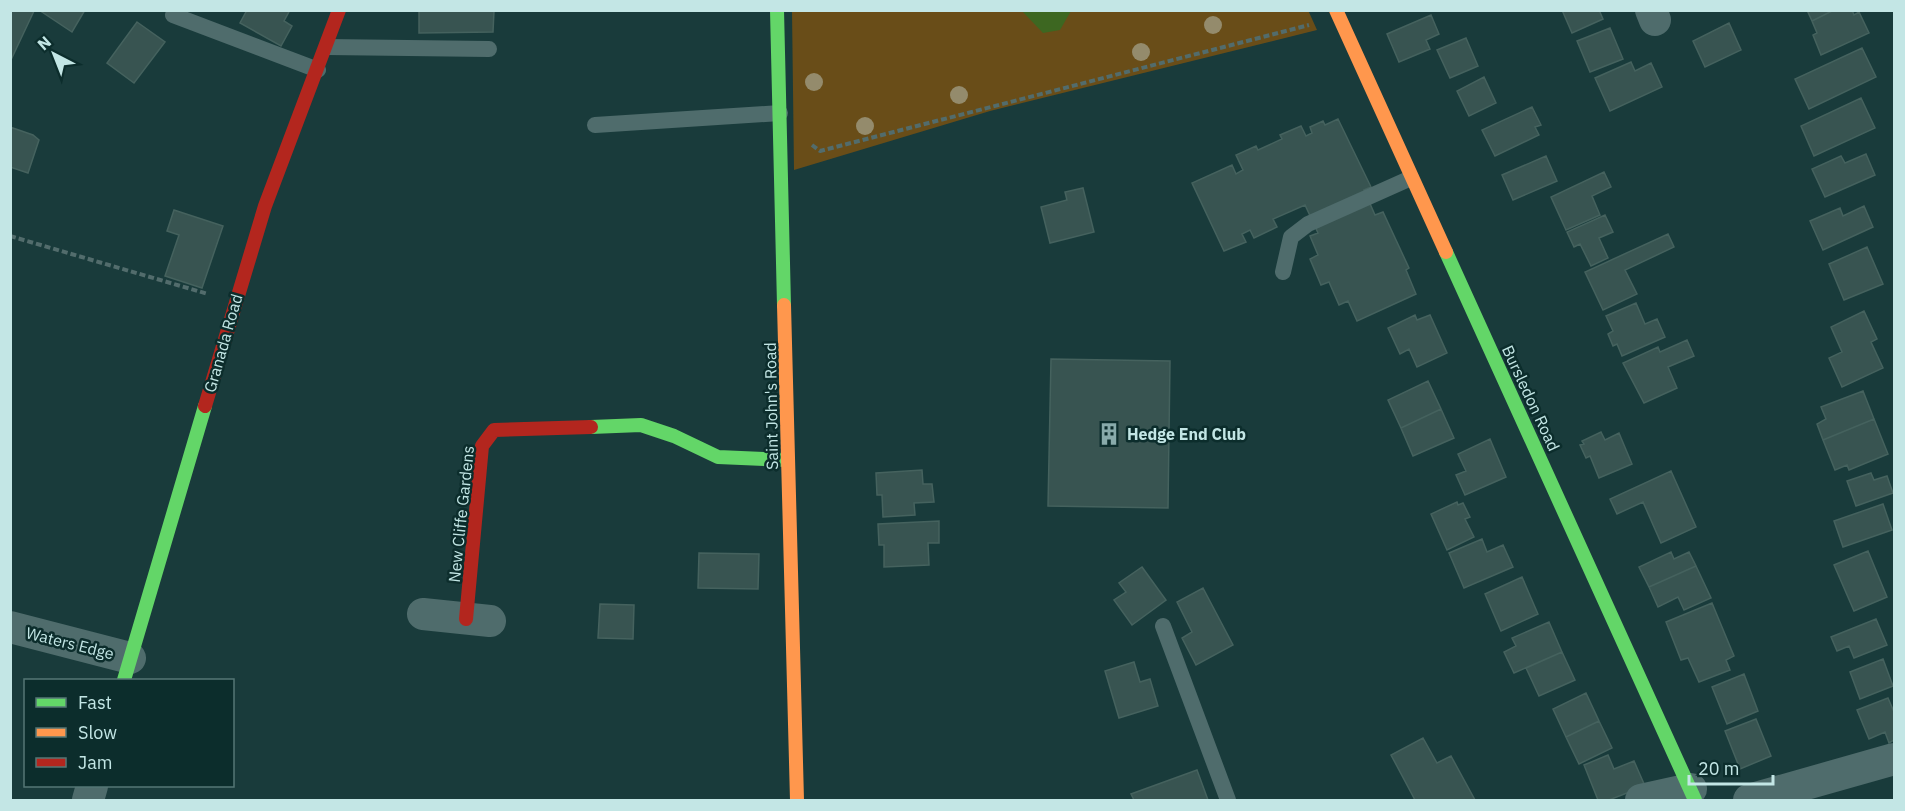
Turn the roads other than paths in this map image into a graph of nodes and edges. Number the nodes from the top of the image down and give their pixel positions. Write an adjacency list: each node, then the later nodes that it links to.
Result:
1 (339, 10): 5 (street, Granada Road)
2 (777, 10): 8 (street, Saint John's Road)
3 (1337, 14): 10 (street, Bursledon Road)
4 (173, 15): 7 (lane)
5 (327, 47): 6 (lane); 7 (street, Granada Road)
6 (489, 49)
7 (318, 70): 17 (street, Granada Road)
8 (780, 112): 9 (lane); 12 (street, Saint John's Road)
9 (595, 125)
10 (1411, 178): 11 (lane); 19 (street, Bursledon Road)
11 (1283, 272)
12 (788, 460): 14 (street, New Cliffe Gardens); 20 (street, Saint John's Road)
13 (423, 614): 14 (street)
14 (478, 620)
15 (1163, 626): 21 (lane)
16 (10, 627): 17 (street, Waters Edge)
17 (127, 669)
18 (1894, 759): 23 (street)
19 (1693, 795): 22 (street)
20 (797, 801)
21 (1228, 801)
22 (1641, 801)
23 (1749, 801)

